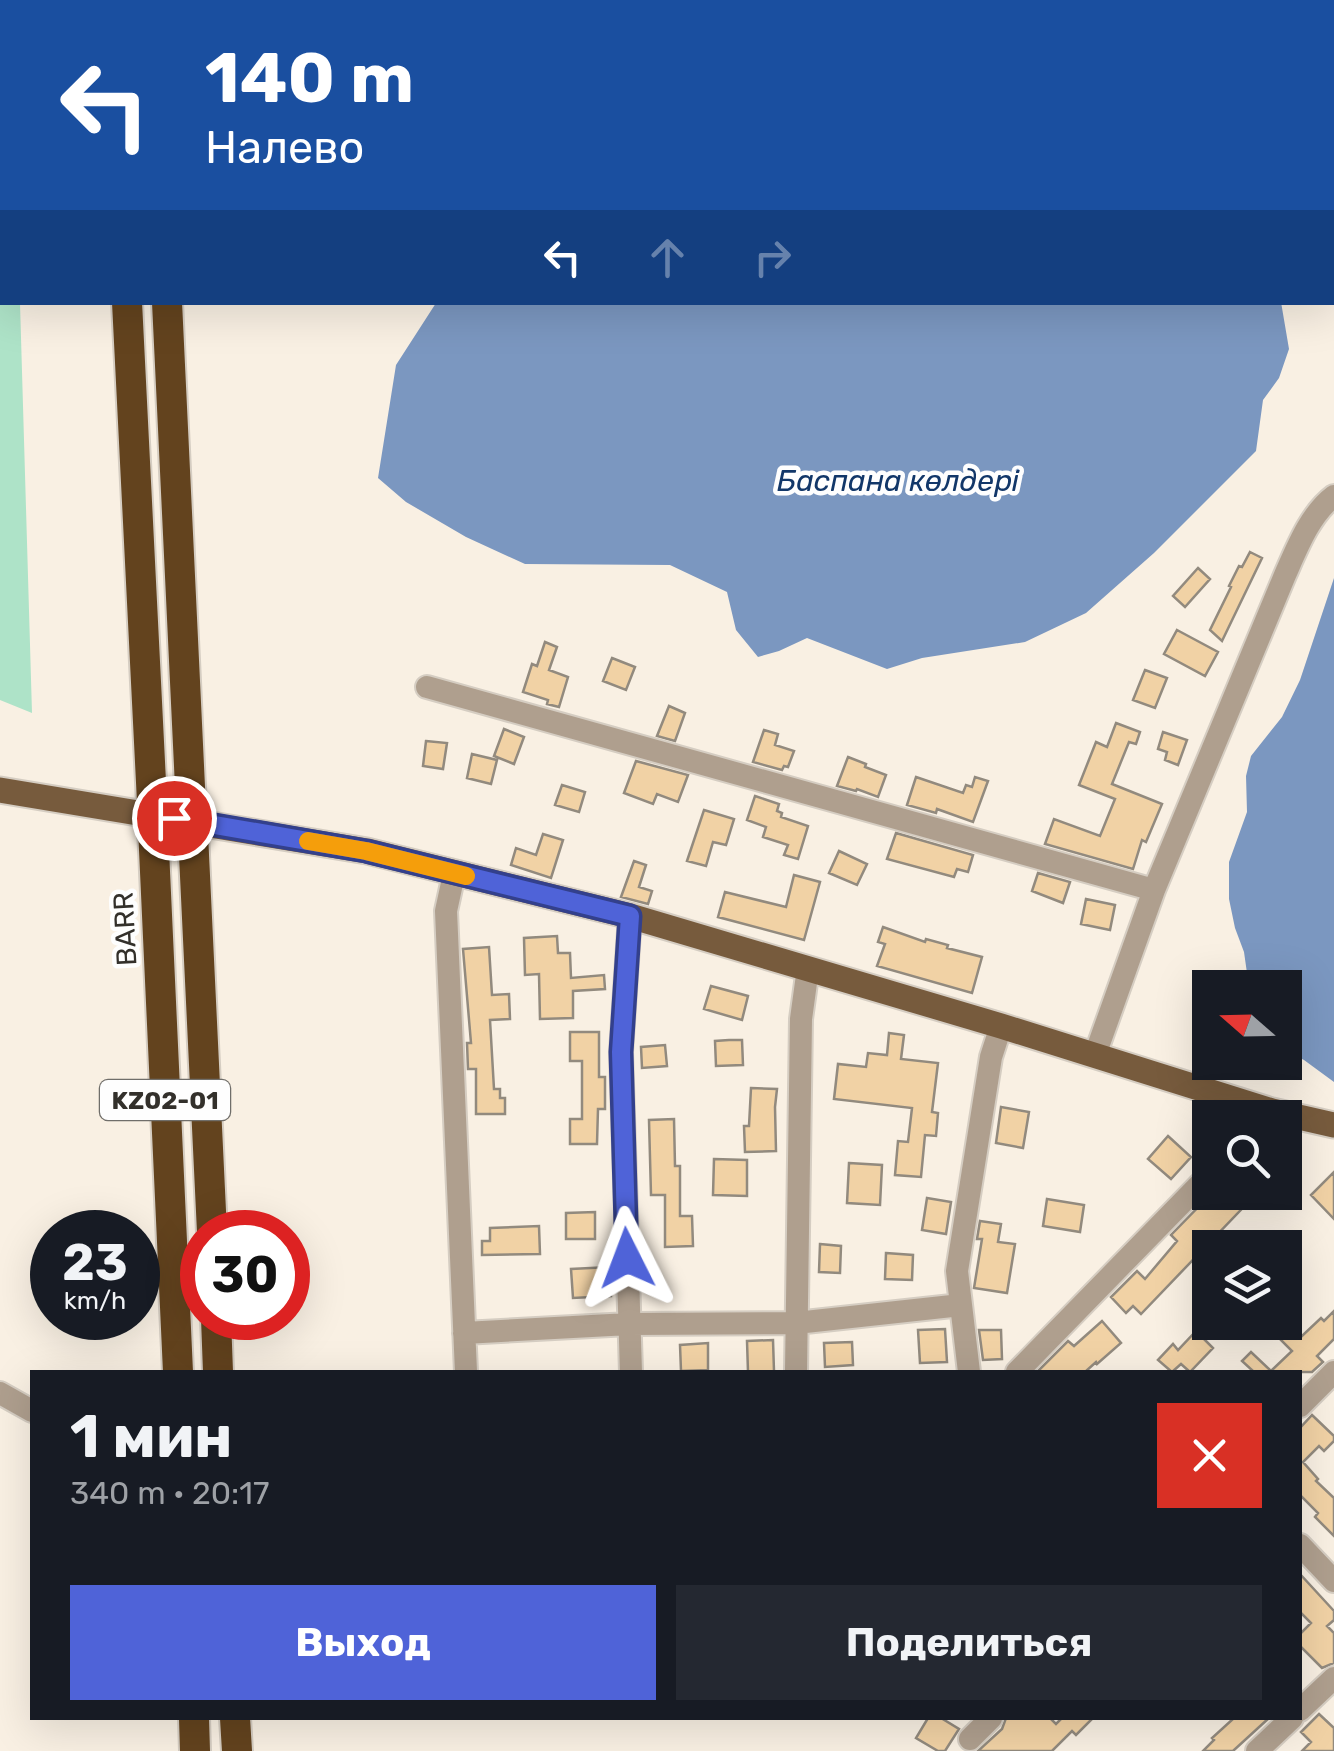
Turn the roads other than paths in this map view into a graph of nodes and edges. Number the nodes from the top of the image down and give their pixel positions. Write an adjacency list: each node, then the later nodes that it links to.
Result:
1 (127, 305): 22 (highway, BARR / KZ02-01)
2 (167, 305): 16 (highway, KZ02-01)
3 (1334, 496): 7 (street)
4 (427, 688): 7 (street)
5 (0, 790): 6 (main road)
6 (454, 874): 8 (main road); 20 (street)
7 (1154, 890): 11 (street)
8 (630, 916): 9 (main road); 19 (street)
9 (808, 968): 10 (main road); 18 (street)
10 (1001, 1026): 11 (main road); 17 (street)
11 (1095, 1055): 12 (main road)
12 (1234, 1100)
13 (1302, 1120): 14 (main road)
14 (1334, 1125)
15 (1192, 1192): 28 (street)
16 (211, 1210)
17 (961, 1306): 18 (street); 27 (street)
18 (796, 1323): 19 (street); 26 (street)
19 (630, 1324): 20 (street); 25 (street)
20 (464, 1333): 24 (street)
21 (217, 1340): 23 (highway)
22 (178, 1370)
23 (218, 1370)
24 (466, 1370)
25 (632, 1370)
26 (796, 1370)
27 (969, 1370)
28 (1019, 1370)
29 (1334, 1372): 31 (street)
30 (0, 1393): 32 (street)
31 (1302, 1404)
32 (30, 1410)
33 (1302, 1547): 34 (street)
34 (1334, 1581)
35 (1334, 1678): 36 (street)
36 (1302, 1708)
37 (194, 1720): 42 (highway)
38 (235, 1720): 43 (highway)
39 (989, 1720): 41 (street)
40 (1290, 1720): 44 (street)
41 (970, 1739)
42 (195, 1751)
43 (236, 1751)
44 (1258, 1751)

